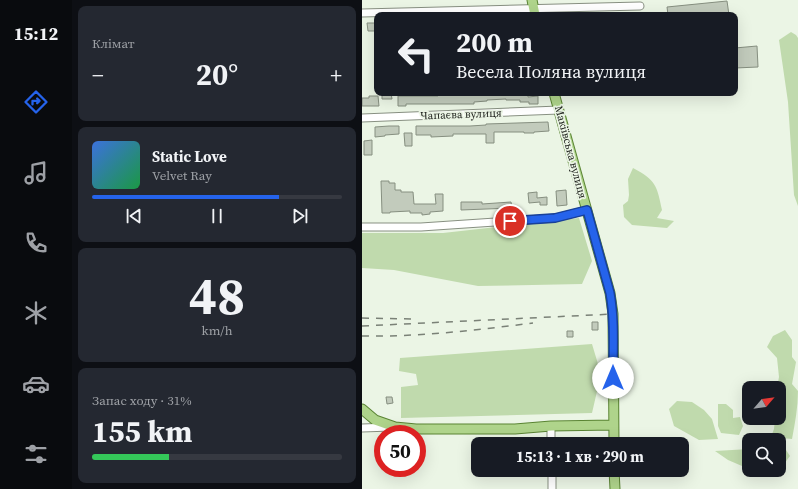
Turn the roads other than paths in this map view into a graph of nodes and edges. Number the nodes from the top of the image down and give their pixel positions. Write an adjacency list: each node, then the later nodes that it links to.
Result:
1 (640, 6): 2 (street)
2 (533, 8): 3 (street)
3 (396, 12)
4 (362, 13): 5 (street)
5 (374, 13)
6 (555, 96): 7 (main road, Макіївська вулиця)
7 (559, 110): 8 (street, Чапаєва вулиця); 9 (main road, Макіївська вулиця)
8 (362, 118)
9 (587, 210): 10 (street); 13 (main road, Макіївська вулиця)
10 (362, 227)
11 (362, 409): 12 (main road)
12 (389, 425)
13 (613, 425): 14 (main road); 19 (main road, Макіївська вулиця)
14 (551, 426): 17 (main road); 18 (street)
15 (362, 428): 16 (street)
16 (374, 428)
17 (426, 429)
18 (551, 437)
19 (614, 437)
20 (552, 477): 22 (street)
21 (614, 477): 23 (main road)
22 (552, 489)
23 (615, 489)

